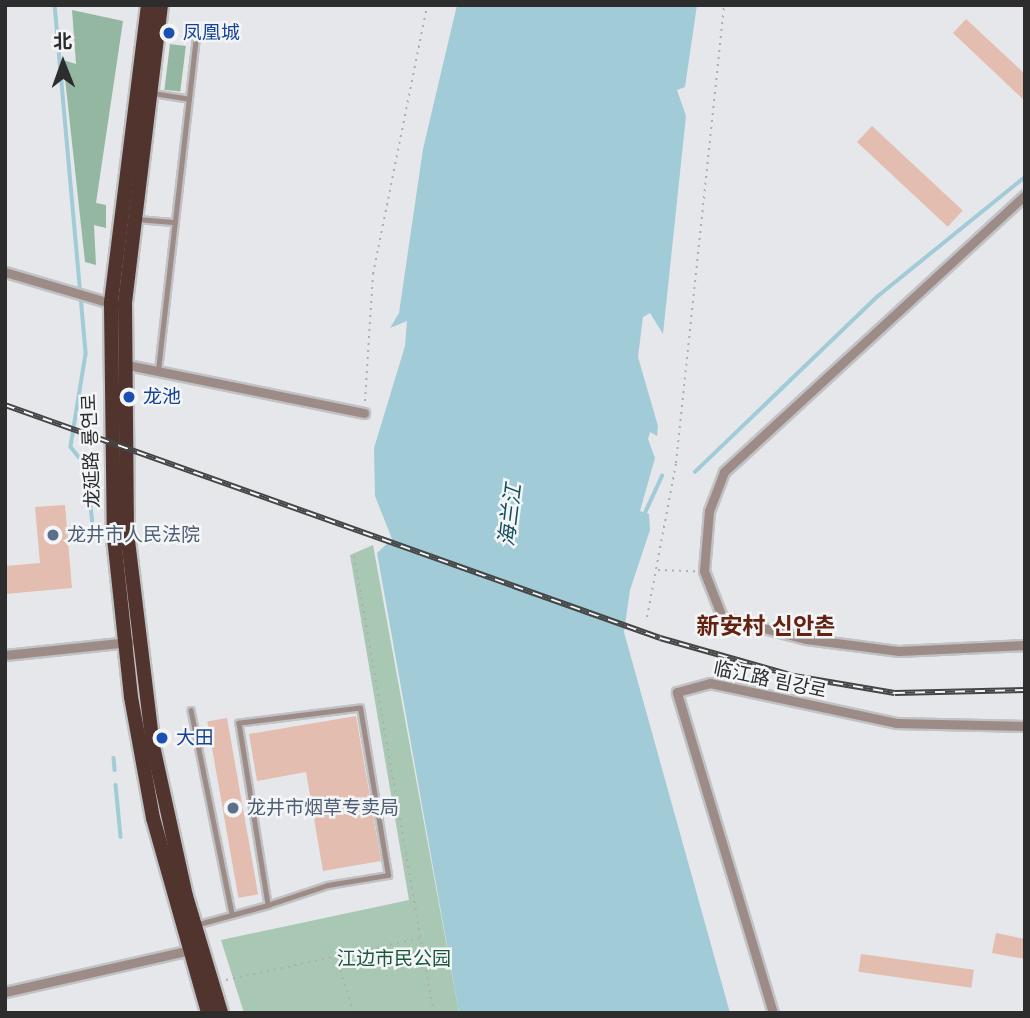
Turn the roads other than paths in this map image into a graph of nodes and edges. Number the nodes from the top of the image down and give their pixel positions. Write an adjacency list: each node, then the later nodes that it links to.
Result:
1 (148, 5): 10 (highway, 龙延路 룡연로)
2 (161, 5): 4 (highway, 龙延路 룡연로)
3 (196, 38): 5 (lane)
4 (149, 93): 5 (lane); 7 (highway, 龙延路 룡연로)
5 (189, 99): 8 (lane)
6 (1025, 195): 15 (street)
7 (132, 219): 8 (lane); 10 (highway, 龙延路 룡연로)
8 (174, 222): 12 (lane)
9 (5, 272): 10 (street)
10 (118, 304): 11 (highway, 龙延路 룡연로); 14 (highway, 龙延路 룡연로)
11 (123, 364): 12 (street); 14 (highway, 龙延路 룡연로)
12 (158, 371): 13 (street)
13 (365, 413)
14 (130, 642): 16 (street); 21 (highway, 龙延路 룡연로)
15 (1025, 645)
16 (5, 655)
17 (191, 710): 20 (lane)
18 (1025, 726): 26 (street, 临江路 림강로)
19 (268, 905): 19 (lane); 20 (lane)
20 (232, 914): 21 (lane)
21 (187, 927): 22 (highway, 龙延路 룡연로)
22 (194, 949): 23 (street); 24 (highway, 龙延路 룡연로); 25 (highway, 龙延路 룡연로)
23 (5, 992)
24 (208, 1013)
25 (221, 1013)
26 (773, 1013)

